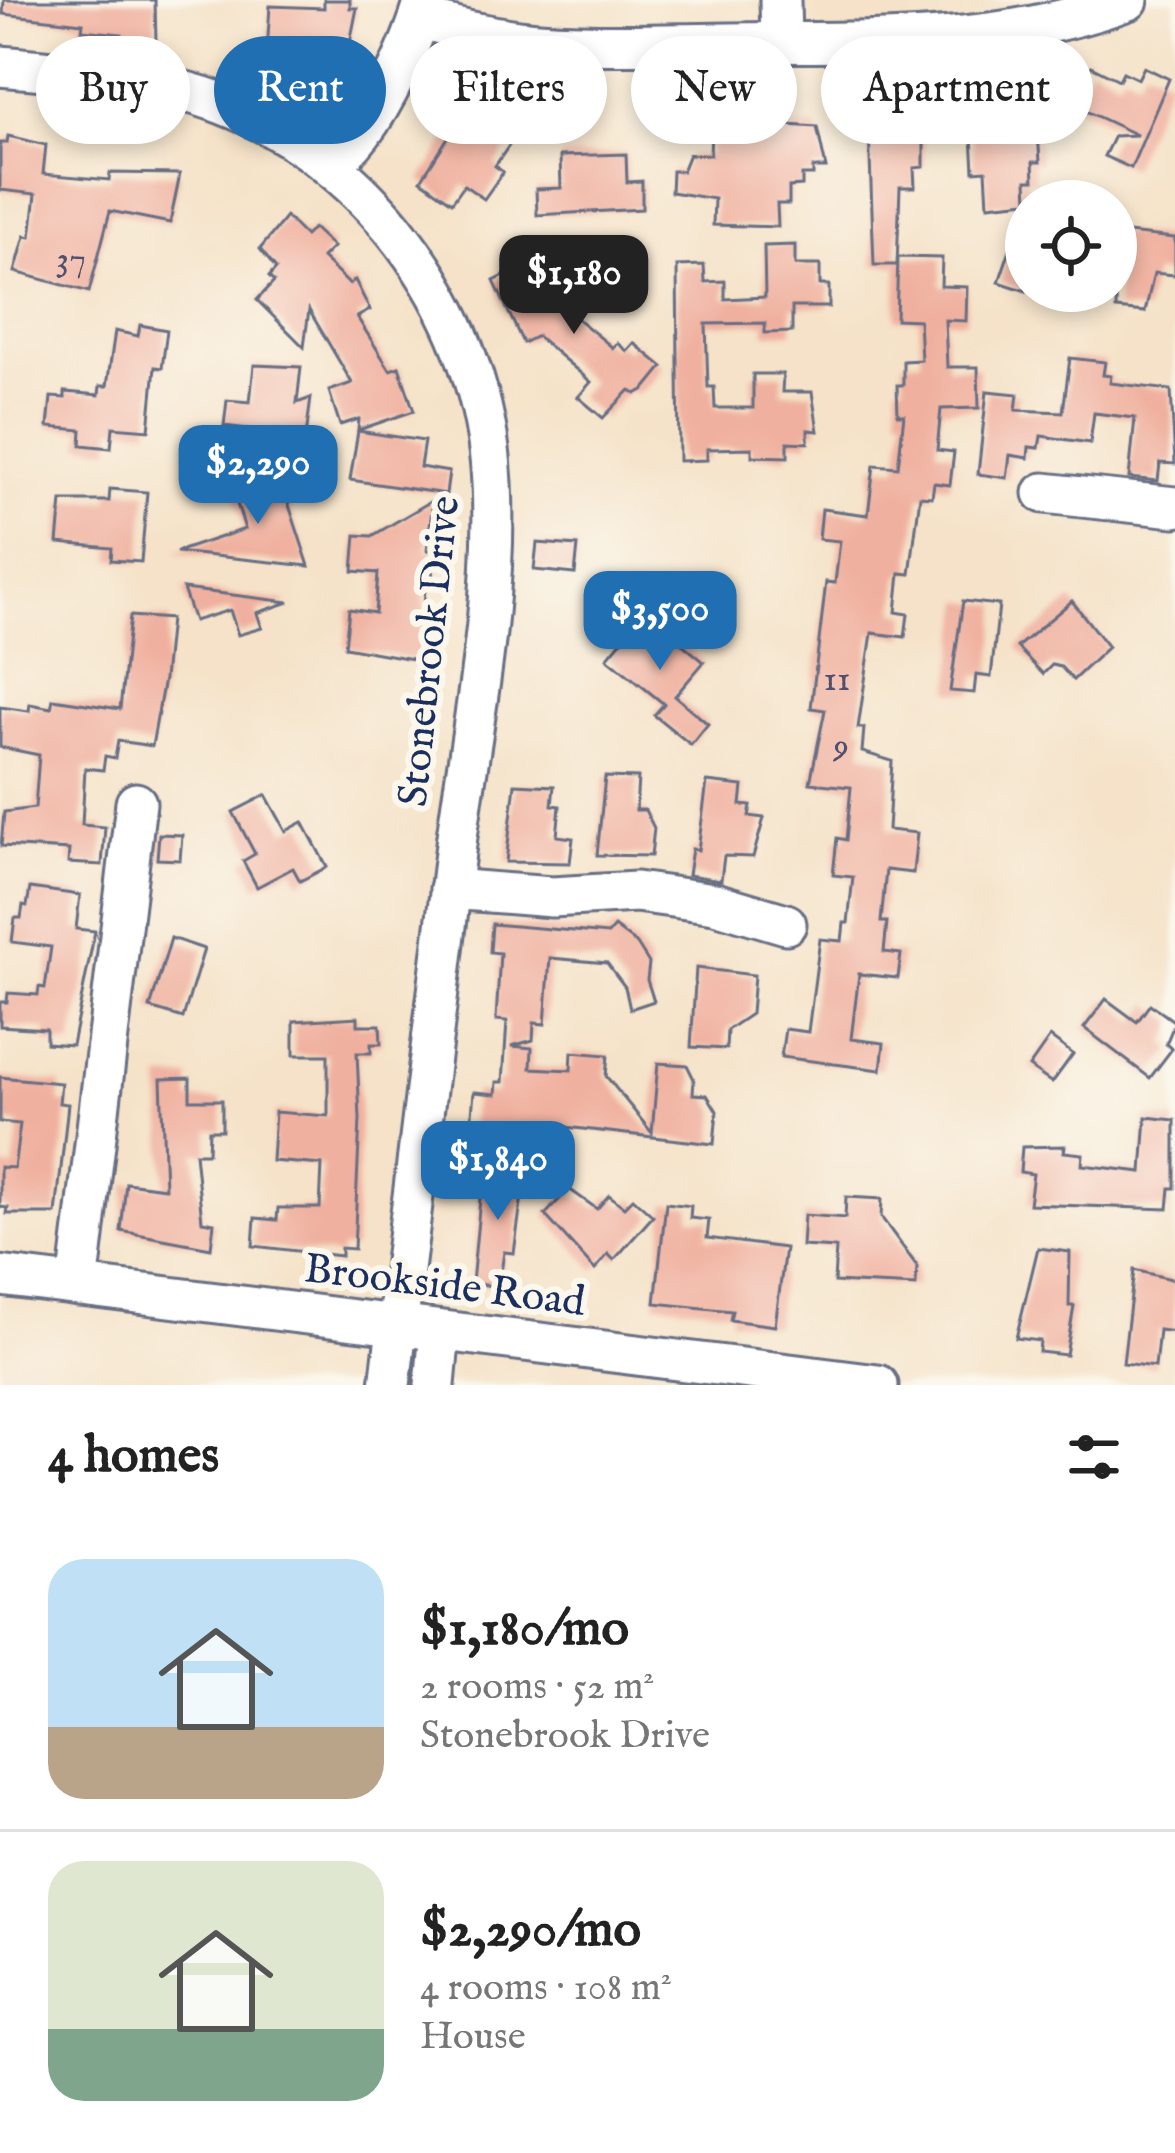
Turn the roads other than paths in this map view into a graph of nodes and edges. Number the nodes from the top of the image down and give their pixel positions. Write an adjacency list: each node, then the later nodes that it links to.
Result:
1 (780, 0): 4 (street)
2 (1128, 0): 5 (street)
3 (423, 9): 6 (street); 8 (street)
4 (781, 36)
5 (797, 42)
6 (631, 43)
7 (0, 66): 8 (street, Stonebrook Drive)
8 (327, 164): 12 (street, Stonebrook Drive)
9 (1044, 493): 10 (street)
10 (1175, 506)
11 (136, 803): 15 (street)
12 (450, 889): 13 (street); 16 (street, Stonebrook Drive)
13 (786, 924)
14 (0, 1276): 15 (street, Brookside Road)
15 (79, 1286): 16 (street, Brookside Road)
16 (397, 1326): 17 (street, Brookside Road); 19 (street, Stonebrook Drive)
17 (440, 1331): 18 (street, Brookside Road); 20 (street)
18 (754, 1378): 21 (street, Brookside Road)
19 (390, 1385)
20 (435, 1385)
21 (878, 1385)

